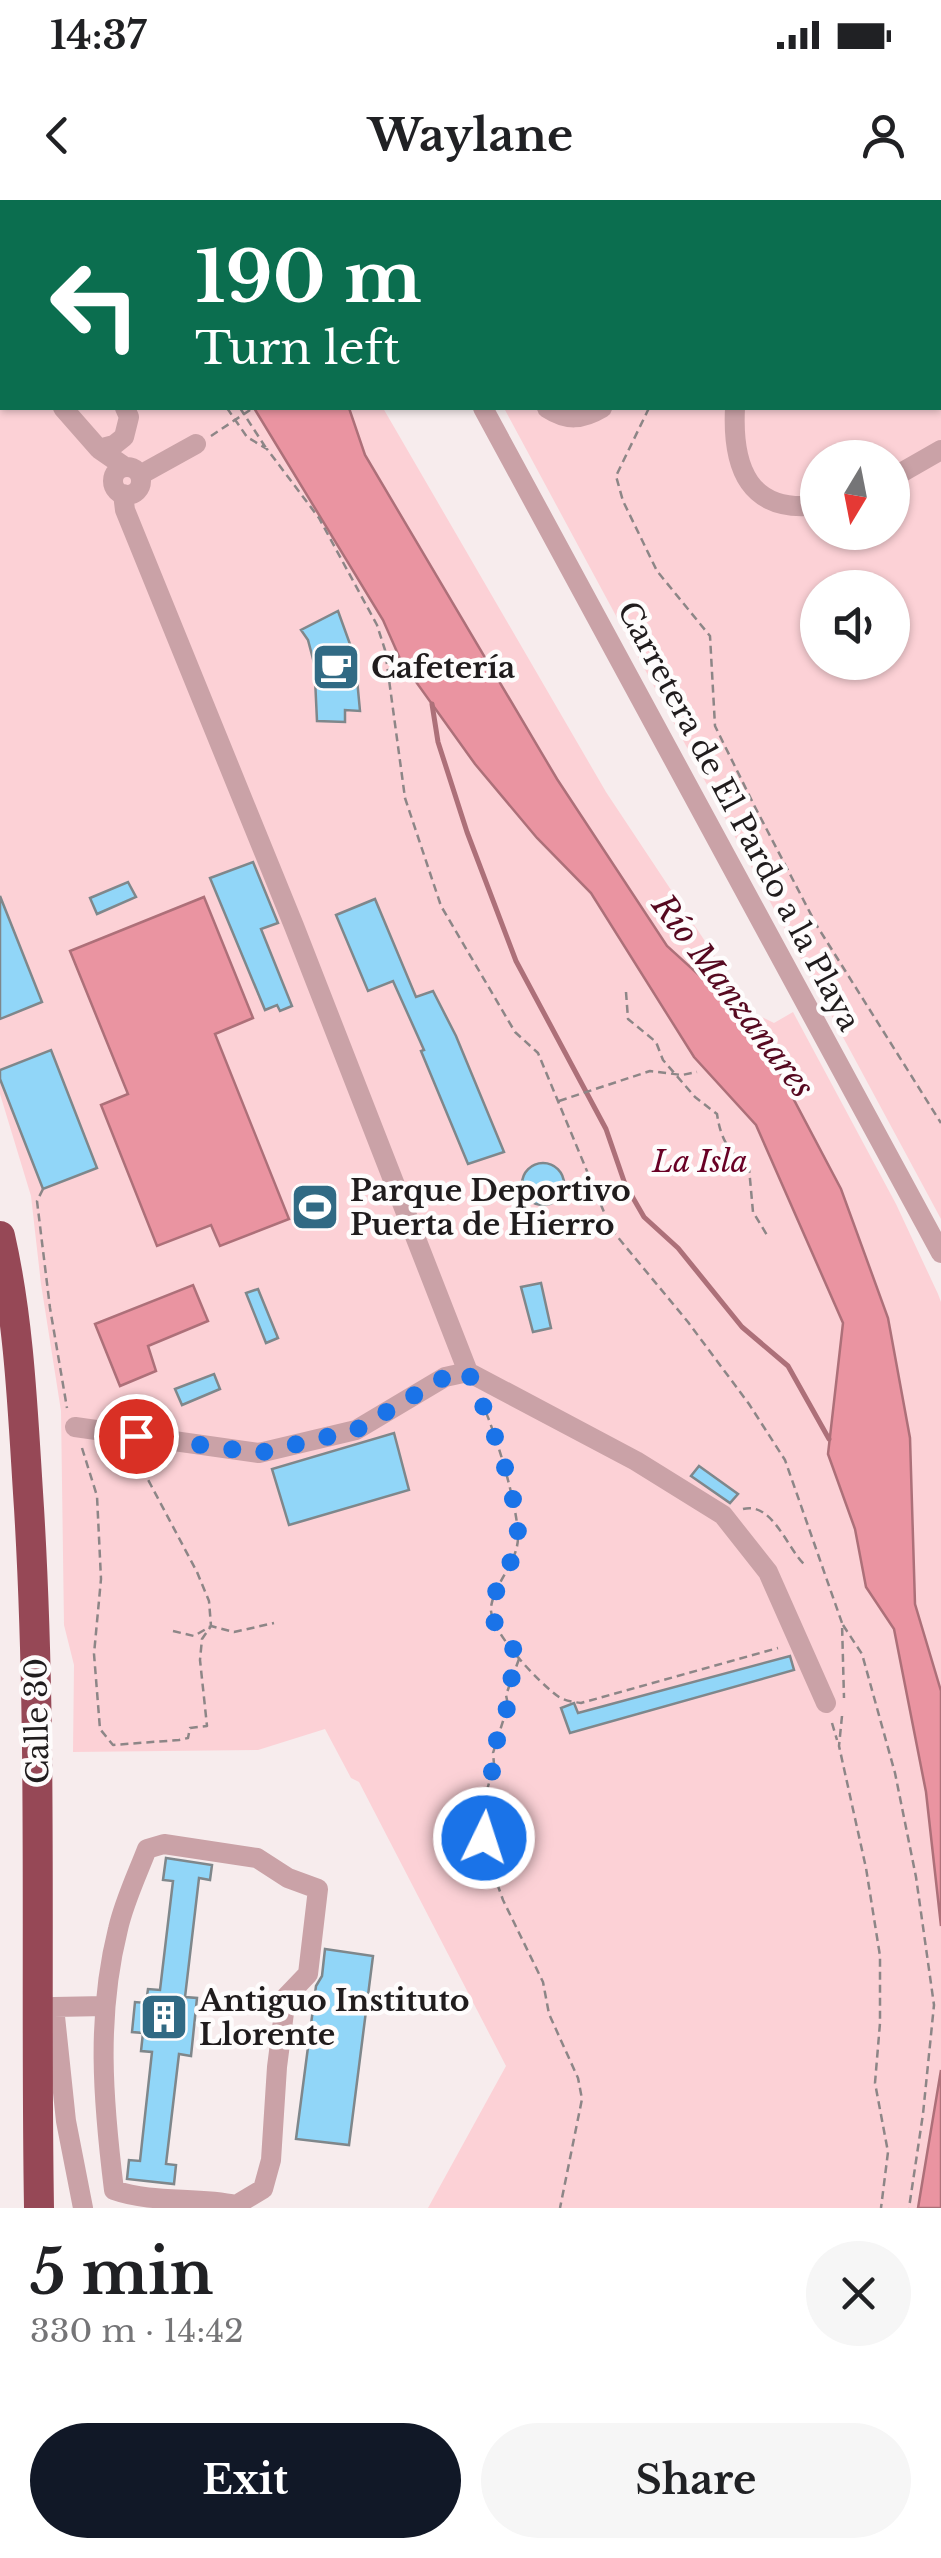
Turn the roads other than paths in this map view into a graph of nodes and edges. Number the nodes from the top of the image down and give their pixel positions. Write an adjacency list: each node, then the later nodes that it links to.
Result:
1 (65, 410): 8 (street)
2 (126, 410): 8 (street)
3 (484, 410): 14 (street, Carretera de El Pardo a la Playa)
4 (550, 410): 5 (street)
5 (599, 410)
6 (735, 410): 12 (street)
7 (203, 440): 11 (street)
8 (99, 448): 11 (street)
9 (941, 450): 10 (street)
10 (910, 468)
11 (132, 471): 15 (street)
12 (800, 506)
13 (0, 1236): 18 (highway, Calle 30)
14 (941, 1254)
15 (468, 1372): 16 (street); 17 (street)
16 (76, 1427)
17 (826, 1703)
18 (40, 1936): 19 (highway); 21 (highway, Calle 30)
19 (54, 2006): 20 (street); 22 (street)
20 (105, 2006): 20 (street)
21 (39, 2208)
22 (83, 2208)

